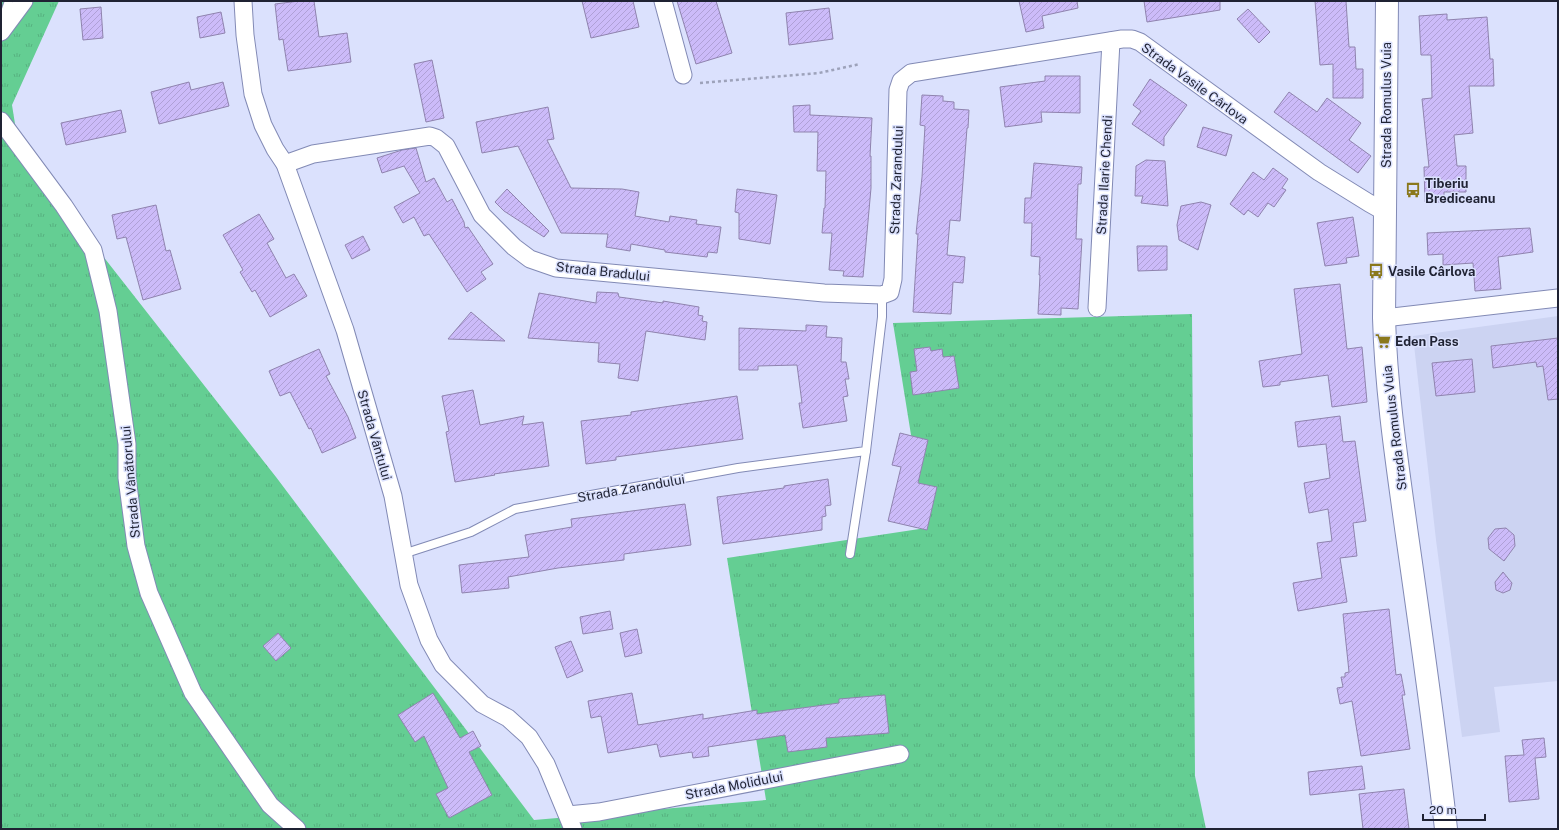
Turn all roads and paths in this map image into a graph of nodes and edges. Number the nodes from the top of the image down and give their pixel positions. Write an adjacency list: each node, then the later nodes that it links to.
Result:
1 (9, 1): 6 (lane)
2 (24, 1): 7 (street)
3 (243, 1): 13 (street, Strada Vântului)
4 (663, 1): 11 (street)
5 (1387, 1): 14 (street, Strada Romulus Vuia)
6 (1, 24)
7 (1, 32)
8 (1111, 41): 10 (street, Strada Vasile Cârlova); 14 (street, Strada Vasile Cârlova); 17 (street, Strada Ilarie Chendi)
9 (860, 64): 11 (path)
10 (911, 73): 15 (street, Strada Zarandului)
11 (683, 74)
12 (1, 121): 24 (street, Strada Vânătorului)
13 (286, 164): 15 (street, Strada Bradului); 20 (street, Strada Vântului)
14 (1385, 212): 18 (street, Strada Romulus Vuia)
15 (886, 294): 19 (lane, Strada Zarandului)
16 (1558, 298): 18 (street)
17 (1097, 308)
18 (1384, 318): 25 (street, Strada Romulus Vuia)
19 (866, 451): 20 (lane, Strada Zarandului); 21 (lane, Strada Zarandului)
20 (403, 554): 23 (street, Strada Vântului)
21 (850, 554)
22 (900, 754): 23 (street, Strada Molidului)
23 (570, 822)
24 (297, 829)
25 (1446, 829)

